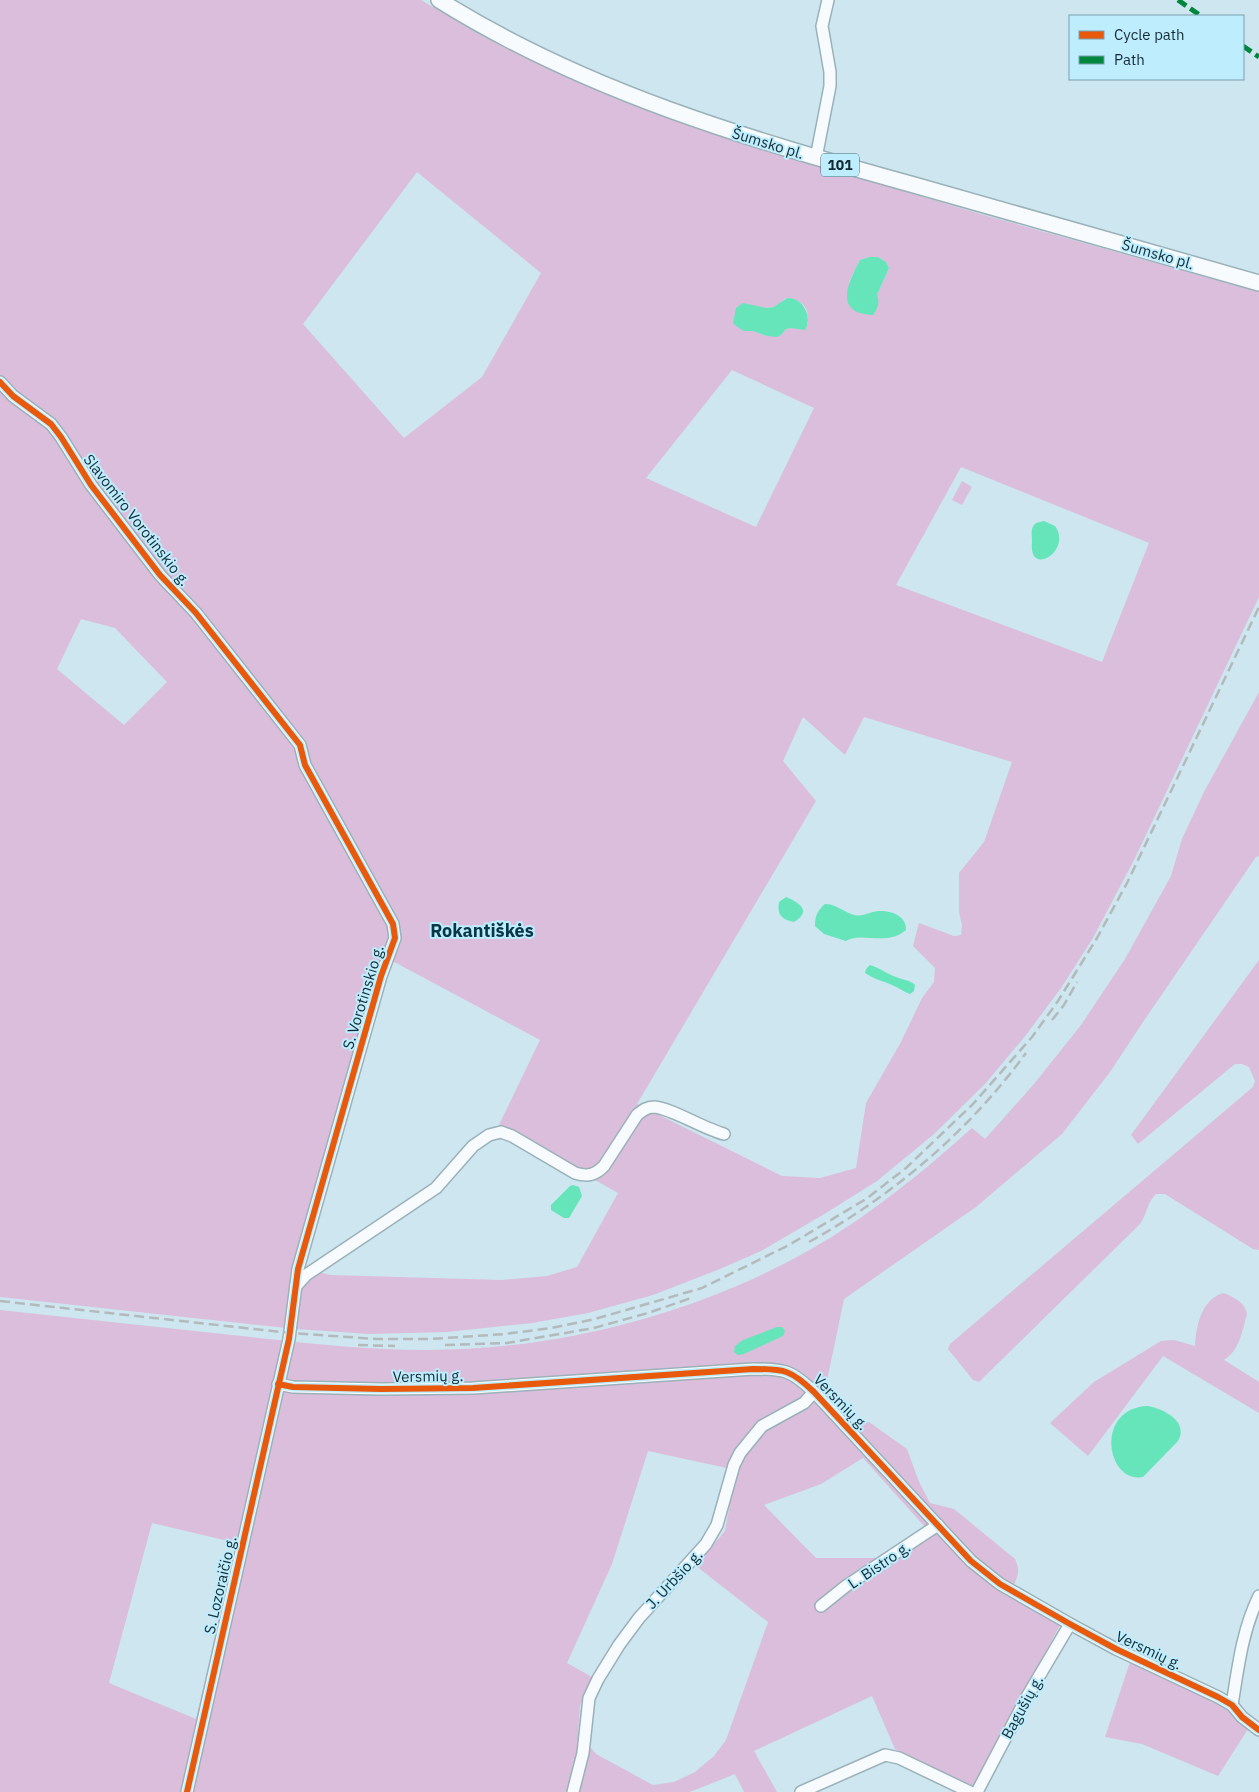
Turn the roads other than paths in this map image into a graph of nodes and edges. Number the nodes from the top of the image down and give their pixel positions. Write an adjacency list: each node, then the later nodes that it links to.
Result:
1 (439, 0): 3 (main road, Šumsko pl. / 101)
2 (828, 0): 3 (street)
3 (816, 158): 4 (main road, Šumsko pl. / 101)
4 (1259, 282)
5 (0, 382): 6 (street, Slavomiro Vorotinskio g.)
6 (211, 633): 8 (street, S. Vorotinskio g.)
7 (724, 1134): 8 (street)
8 (296, 1286): 9 (street, S. Vorotinskio g.)
9 (278, 1384): 10 (street, Versmių g.); 17 (street, S. Lozoraičio g.)
10 (814, 1392): 11 (street, Versmių g.); 18 (street, J. Urbšio g.)
11 (938, 1525): 13 (street, L. Bistro g.); 14 (street, Versmių g.)
12 (1259, 1596): 15 (street)
13 (821, 1606)
14 (1070, 1624): 15 (street, Versmių g.); 21 (street, Bagušių g.)
15 (1232, 1705): 16 (street, Versmių g.)
16 (1259, 1730)
17 (187, 1792)
18 (573, 1792)
19 (801, 1792): 20 (street)
20 (970, 1792)
21 (977, 1792)

